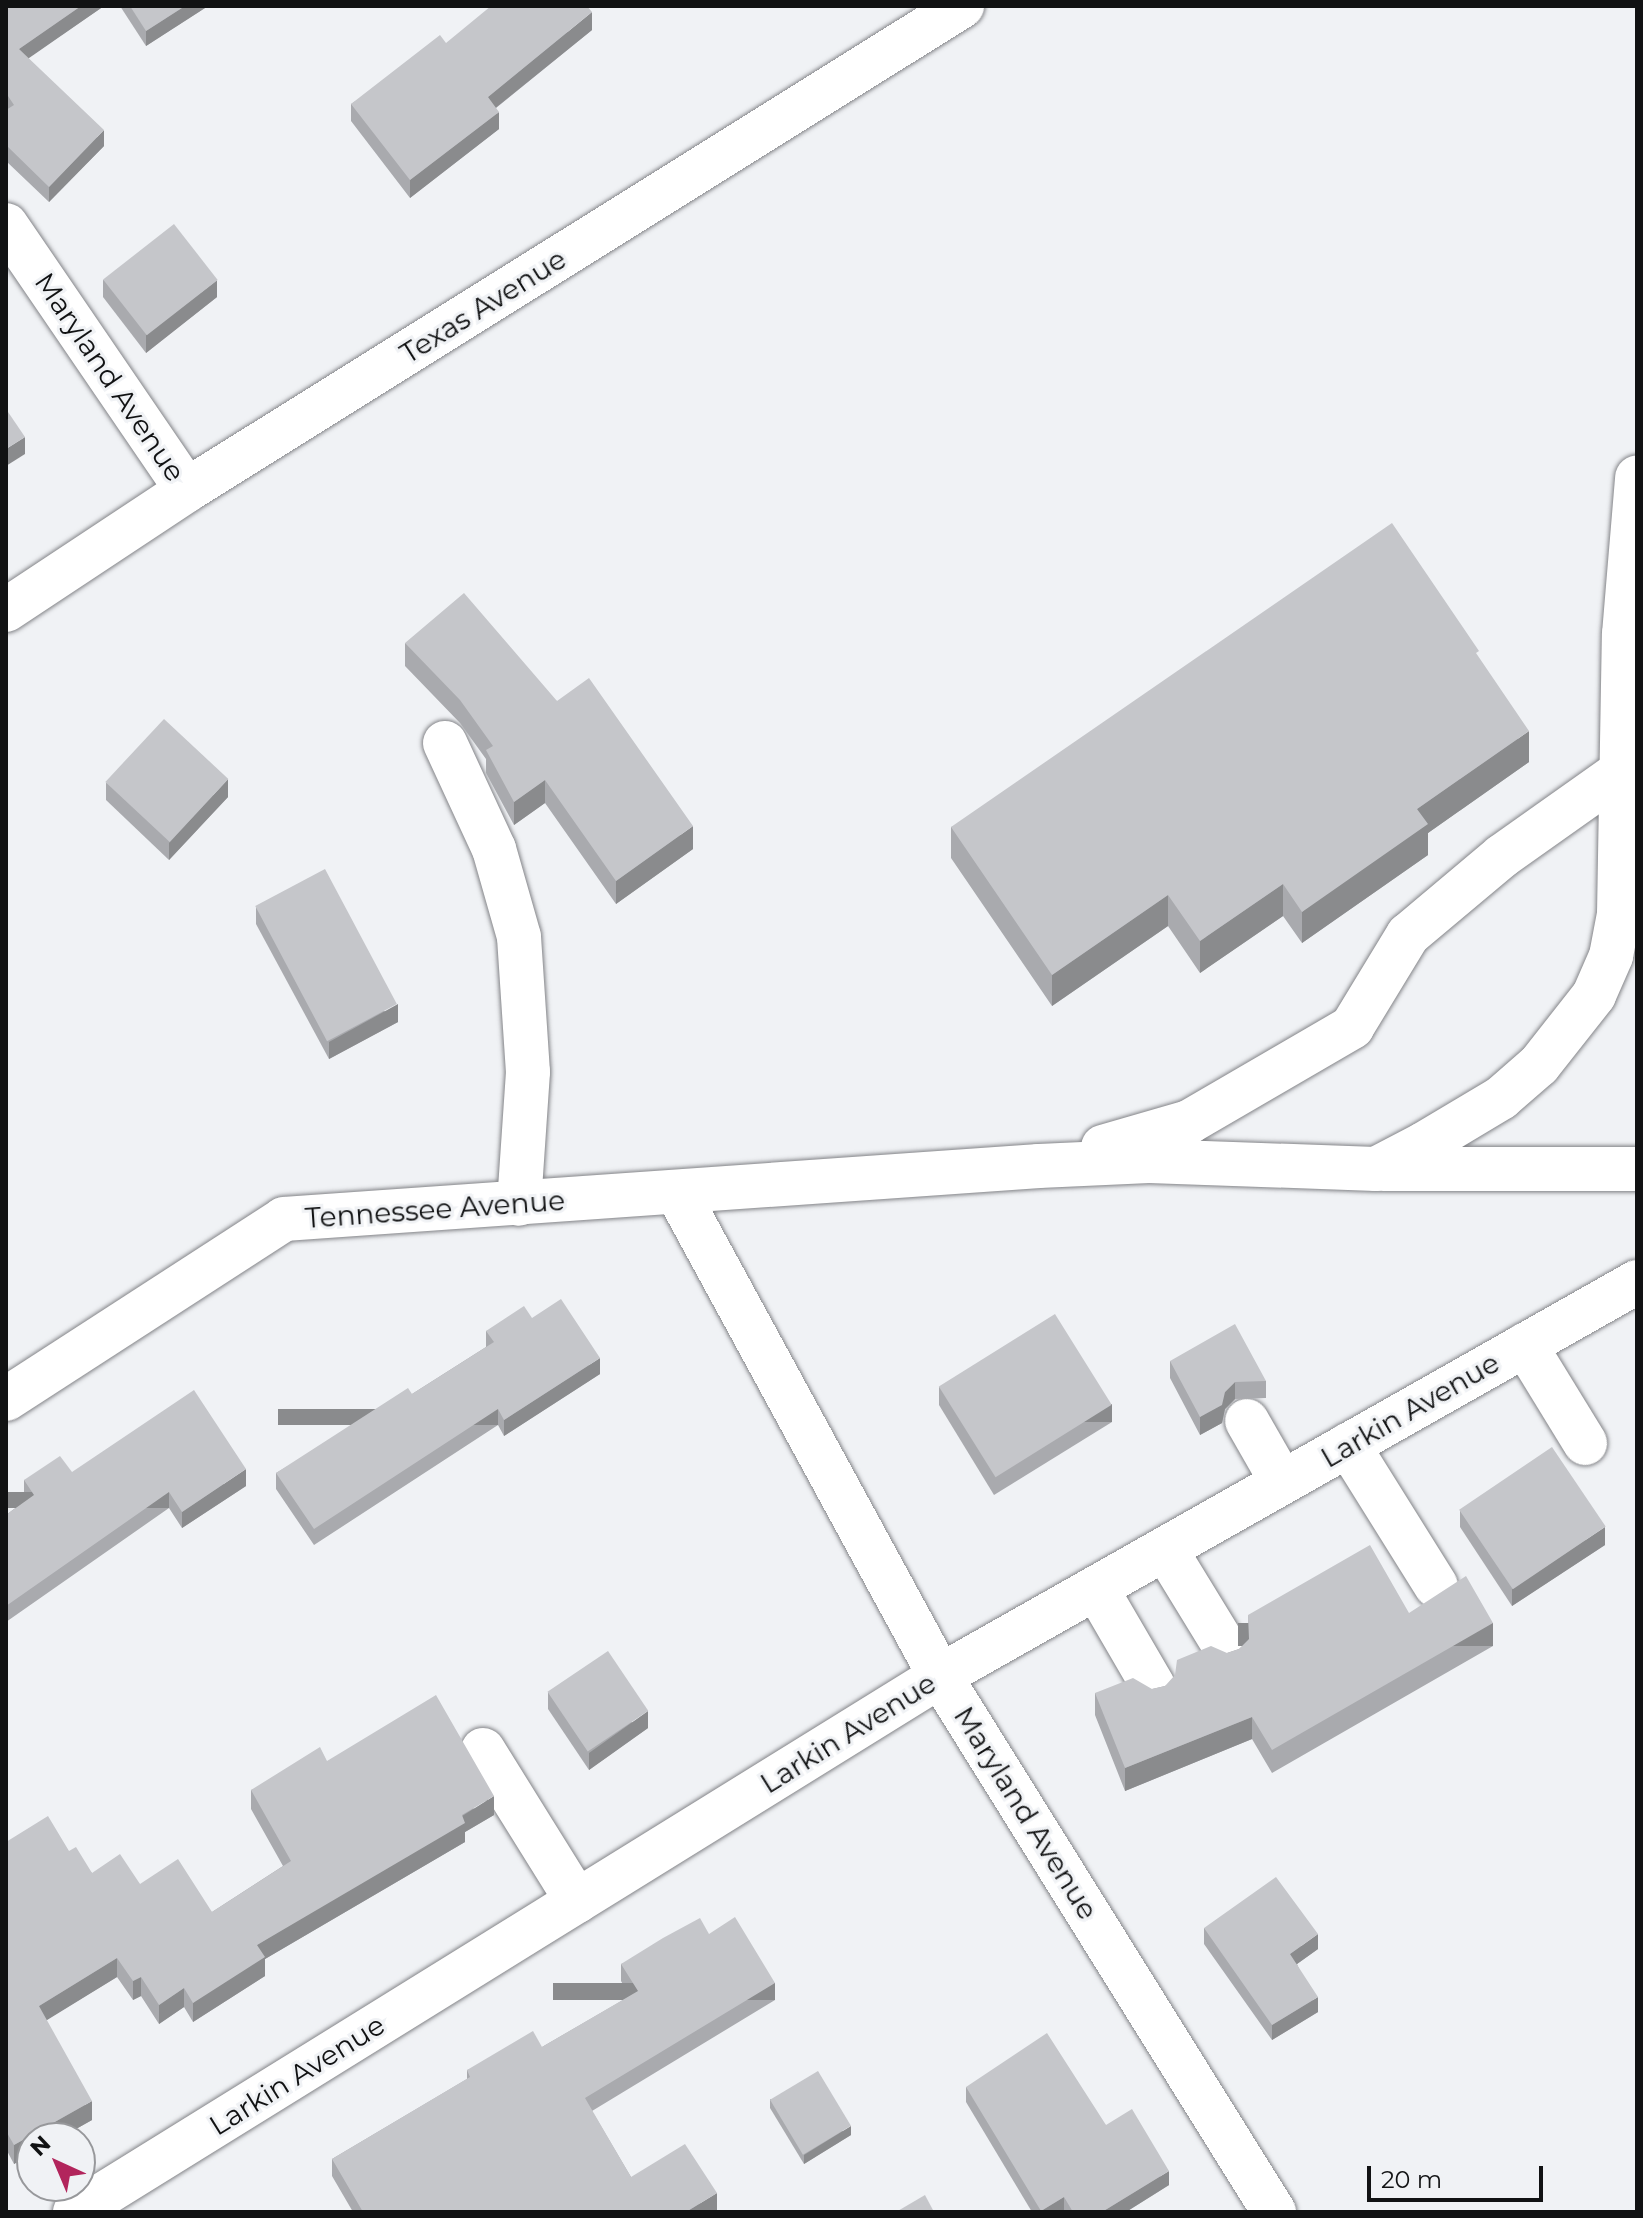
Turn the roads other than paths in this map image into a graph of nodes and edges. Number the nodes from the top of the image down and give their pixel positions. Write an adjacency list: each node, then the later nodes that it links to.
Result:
1 (962, 6): 4 (street, Texas Avenue)
2 (6, 225): 4 (street, Maryland Avenue)
3 (1637, 478): 7 (street)
4 (187, 490): 5 (street, Texas Avenue)
5 (6, 610)
6 (445, 743): 12 (street)
7 (1618, 774): 8 (street); 9 (street)
8 (1039, 1166): 9 (street); 11 (street, Tennessee Avenue)
9 (1376, 1169): 10 (street)
10 (1637, 1169)
11 (678, 1194): 12 (street, Tennessee Avenue); 24 (street, Maryland Avenue)
12 (519, 1204): 15 (street, Tennessee Avenue)
13 (1637, 1282): 14 (street, Larkin Avenue)
14 (1525, 1345): 17 (street); 18 (street, Larkin Avenue)
15 (6, 1399)
16 (1247, 1421): 19 (street)
17 (1585, 1443)
18 (1348, 1445): 19 (street, Larkin Avenue); 21 (street)
19 (1282, 1482): 20 (street, Larkin Avenue)
20 (1165, 1549): 22 (street, Larkin Avenue); 23 (street)
21 (1436, 1586)
22 (1096, 1588): 24 (street, Larkin Avenue); 25 (street)
23 (1227, 1650)
24 (940, 1676): 27 (street, Larkin Avenue); 29 (street, Maryland Avenue)
25 (1153, 1686)
26 (483, 1750): 27 (street)
27 (577, 1901): 28 (street, Larkin Avenue)
28 (75, 2212)
29 (1274, 2212)

